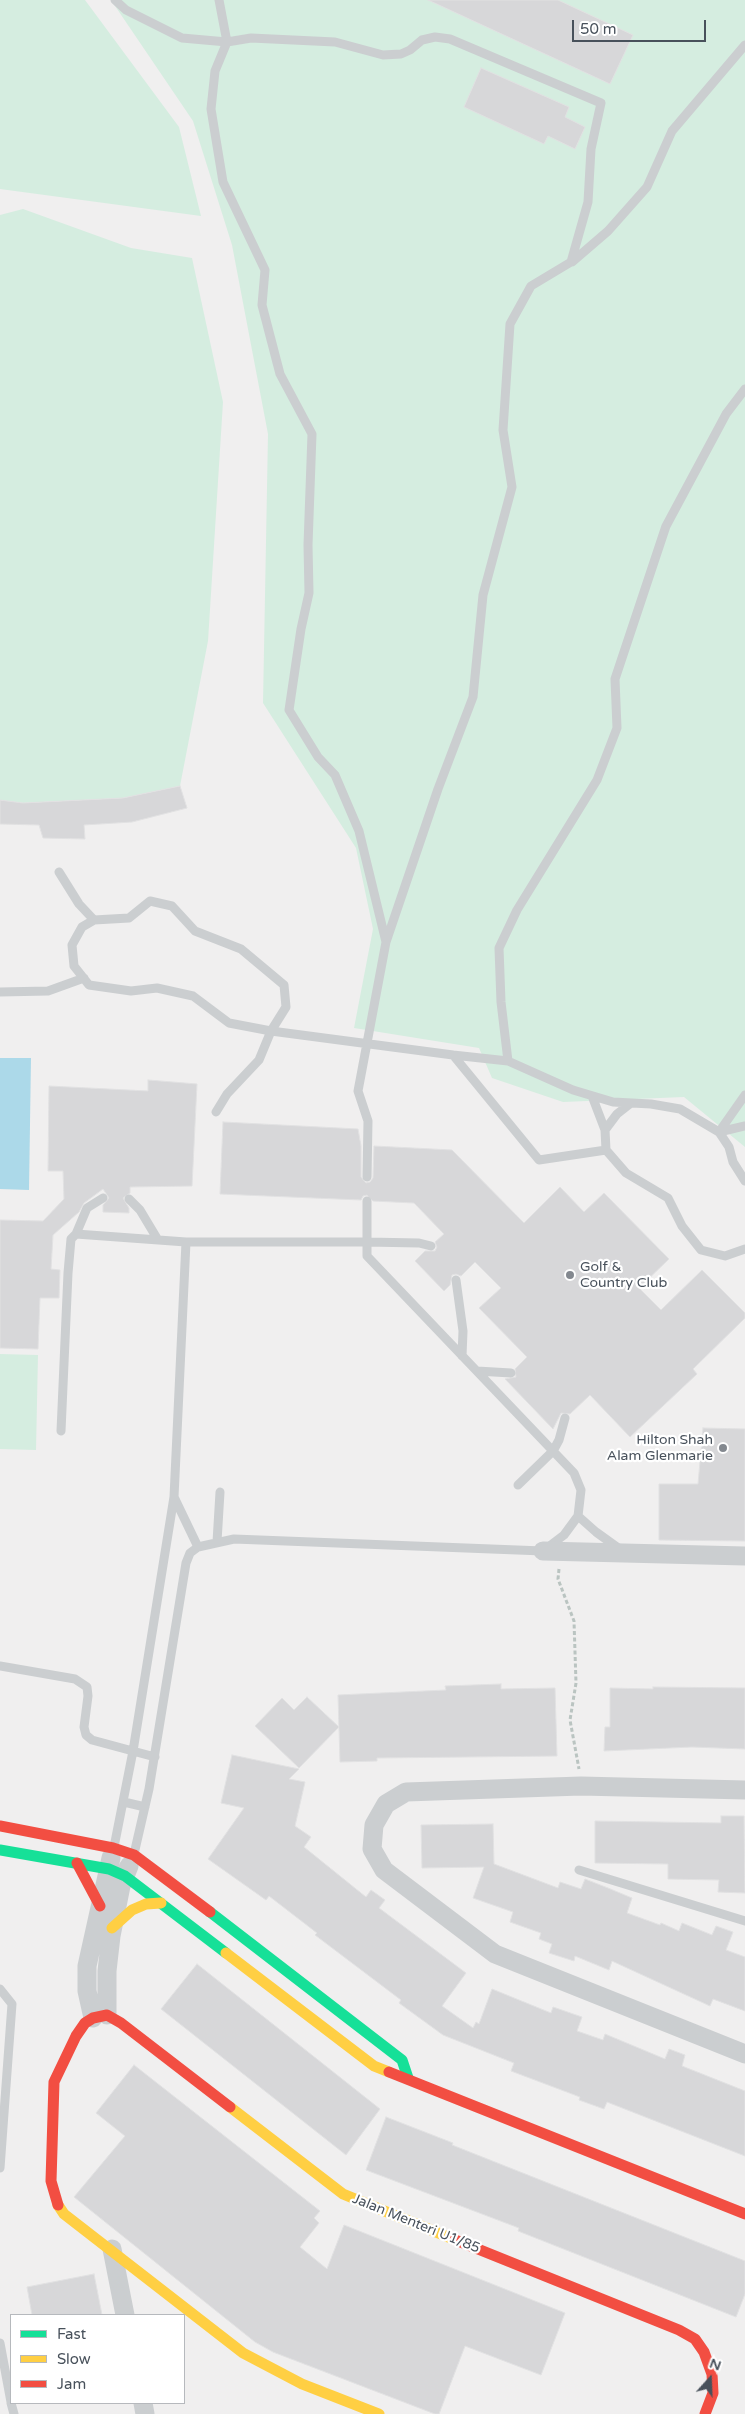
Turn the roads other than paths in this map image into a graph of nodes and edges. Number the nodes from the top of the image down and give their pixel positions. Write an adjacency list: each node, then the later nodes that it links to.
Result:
1 (115, 0): 3 (lane)
2 (219, 0): 3 (lane)
3 (228, 42): 5 (lane); 9 (lane)
4 (745, 45): 5 (lane)
5 (571, 262): 9 (lane)
6 (745, 389): 15 (lane)
7 (59, 872): 8 (lane)
8 (94, 920): 10 (lane); 12 (lane)
9 (386, 942): 13 (lane)
10 (84, 978): 11 (lane); 12 (lane)
11 (0, 992)
12 (271, 1031): 13 (lane); 19 (lane)
13 (366, 1042): 14 (lane); 24 (lane)
14 (453, 1056): 15 (lane); 23 (lane)
15 (508, 1061): 17 (lane)
16 (745, 1095): 22 (lane)
17 (592, 1096): 18 (lane); 21 (lane)
18 (631, 1103): 21 (lane); 22 (lane)
19 (216, 1112)
20 (745, 1126): 22 (lane)
21 (604, 1130): 23 (lane)
22 (719, 1132): 25 (lane)
23 (606, 1150): 34 (lane)
24 (367, 1177)
25 (745, 1181)
26 (103, 1198): 29 (lane)
27 (129, 1199): 30 (lane)
28 (367, 1201): 32 (lane)
29 (76, 1234): 30 (lane); 40 (lane)
30 (158, 1240): 31 (lane)
31 (186, 1242): 32 (lane); 44 (lane)
32 (367, 1242): 33 (lane); 36 (lane)
33 (431, 1246)
34 (745, 1249)
35 (456, 1280): 36 (lane)
36 (462, 1356): 37 (lane)
37 (477, 1371): 38 (lane); 41 (lane)
38 (511, 1373)
39 (565, 1418): 41 (lane)
40 (61, 1431)
41 (553, 1451): 42 (lane); 45 (lane)
42 (518, 1485)
43 (220, 1492): 46 (lane)
44 (174, 1497): 47 (lane); 52 (lane)
45 (578, 1516): 48 (lane); 49 (lane)
46 (217, 1542): 47 (lane); 48 (lane)
47 (198, 1547): 53 (lane)
48 (552, 1551): 49 (street)
49 (627, 1554): 50 (street)
50 (745, 1556)
51 (0, 1666): 52 (lane)
52 (133, 1751): 53 (lane); 55 (lane)
53 (155, 1757): 56 (lane)
54 (745, 1790): 70 (street)
55 (124, 1802): 56 (lane); 58 (lane)
56 (145, 1807): 60 (lane)
57 (0, 1826): 58 (street)
58 (113, 1848): 60 (street); 63 (street)
59 (0, 1850): 61 (street)
60 (134, 1855): 63 (street); 71 (street)
61 (77, 1863): 63 (street); 65 (street)
62 (579, 1870): 66 (lane)
63 (117, 1872): 64 (street); 65 (street); 67 (street)
64 (162, 1903): 67 (street); 71 (street)
65 (100, 1906): 69 (street)
66 (745, 1921)
67 (112, 1928): 69 (street)
68 (0, 1989): 72 (lane)
69 (100, 2017): 74 (street); 79 (street, Jalan Menteri U1/85)
70 (745, 2054)
71 (408, 2078): 73 (street)
72 (0, 2168)
73 (745, 2214)
74 (112, 2249): 75 (street); 78 (street)
75 (125, 2314)
76 (0, 2343): 77 (lane)
77 (10, 2397)
78 (379, 2414)
79 (705, 2414)

